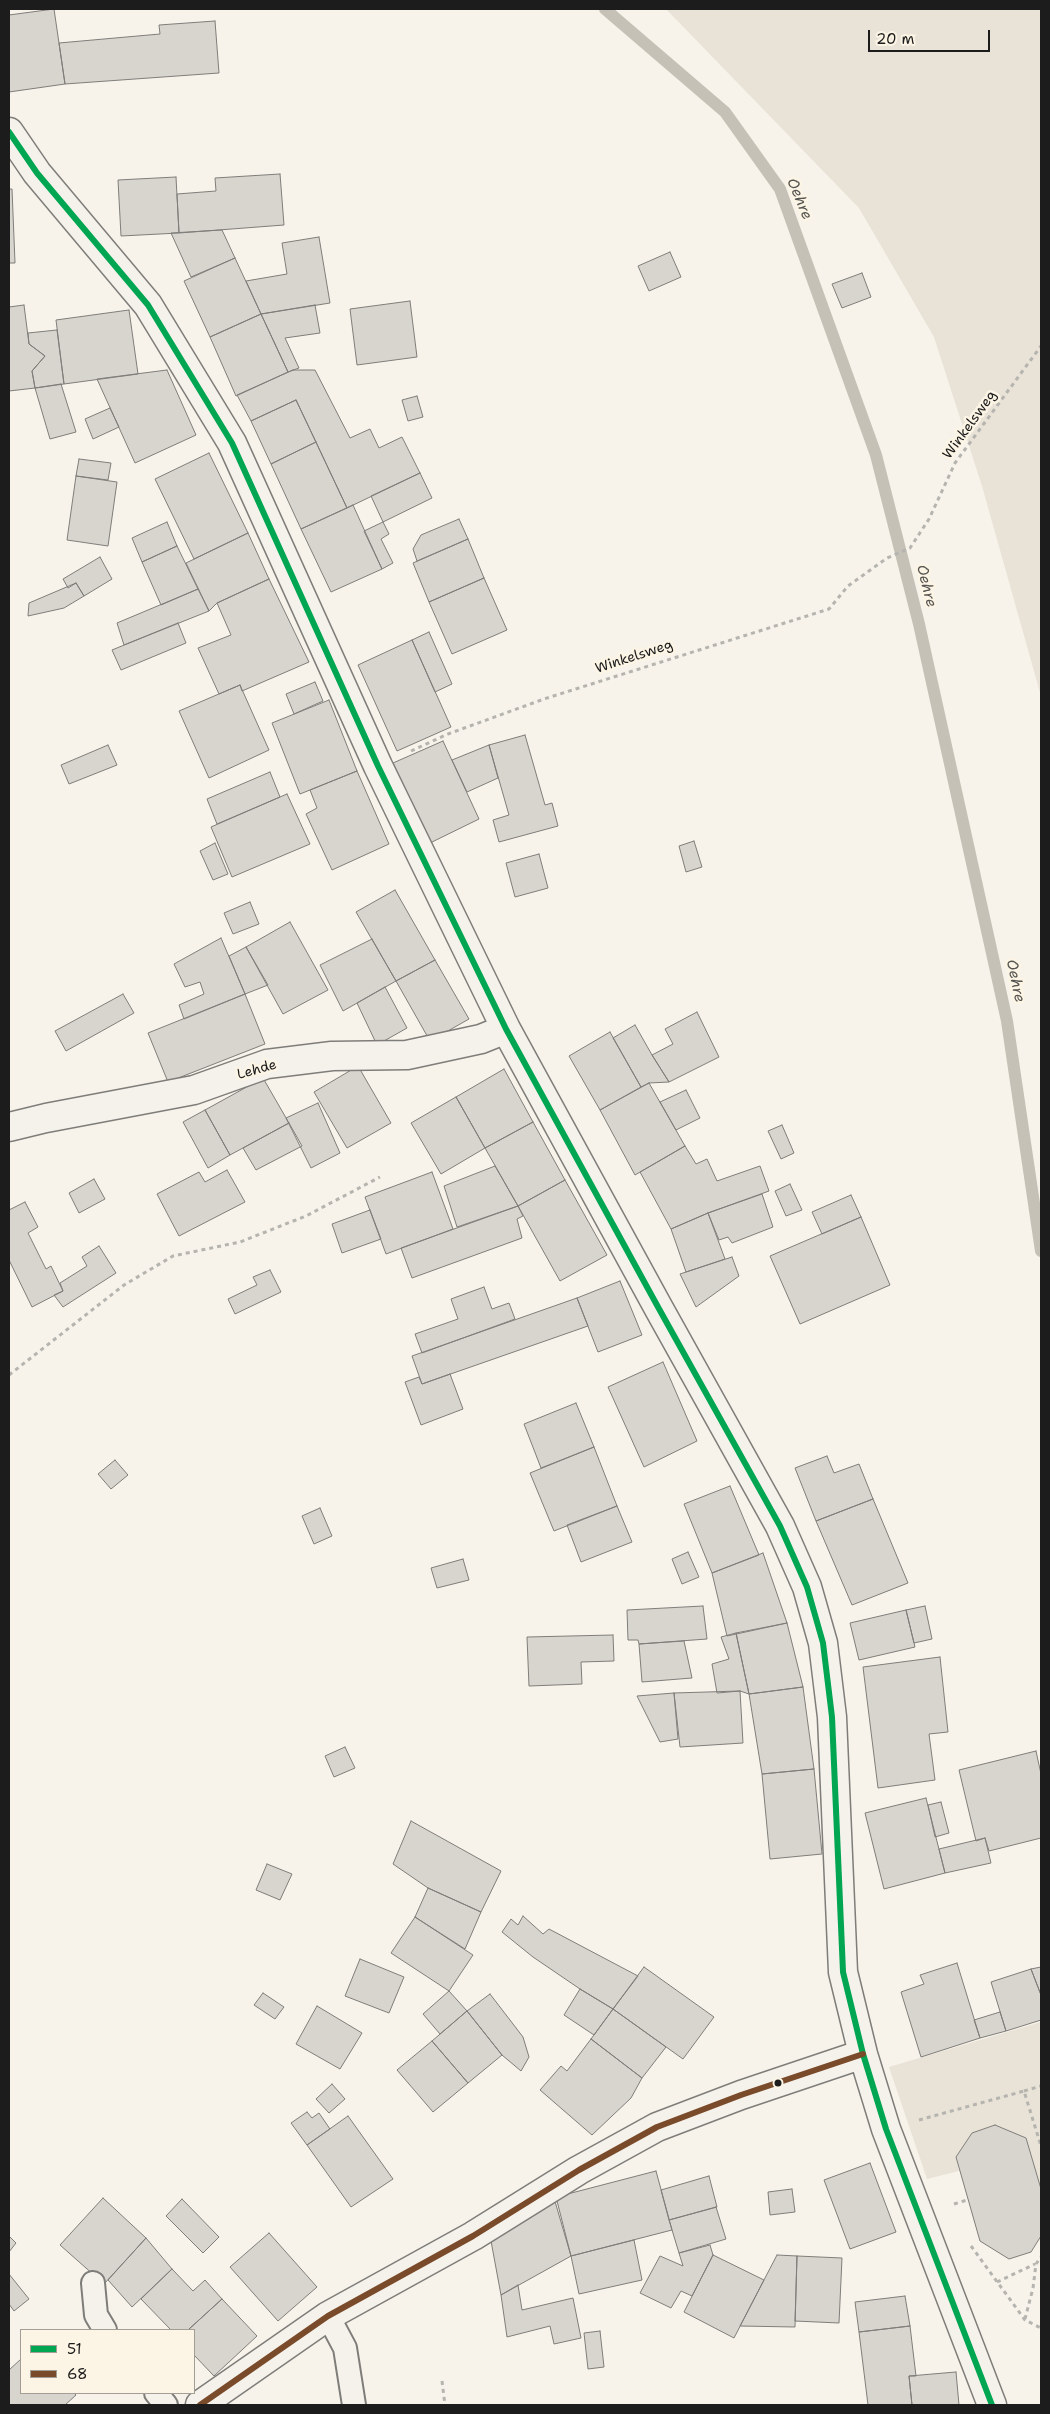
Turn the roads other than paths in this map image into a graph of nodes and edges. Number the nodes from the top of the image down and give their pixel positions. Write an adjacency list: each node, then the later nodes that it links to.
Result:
1 (9, 132): 2 (street)
2 (506, 1028): 3 (street, Lehde); 4 (street)
3 (9, 1127)
4 (863, 2054): 6 (street); 12 (street)
5 (93, 2283): 7 (lane)
6 (328, 2316): 10 (street); 11 (lane)
7 (105, 2329)
8 (157, 2394): 9 (lane)
9 (166, 2405)
10 (200, 2405)
11 (354, 2405)
12 (992, 2405)

